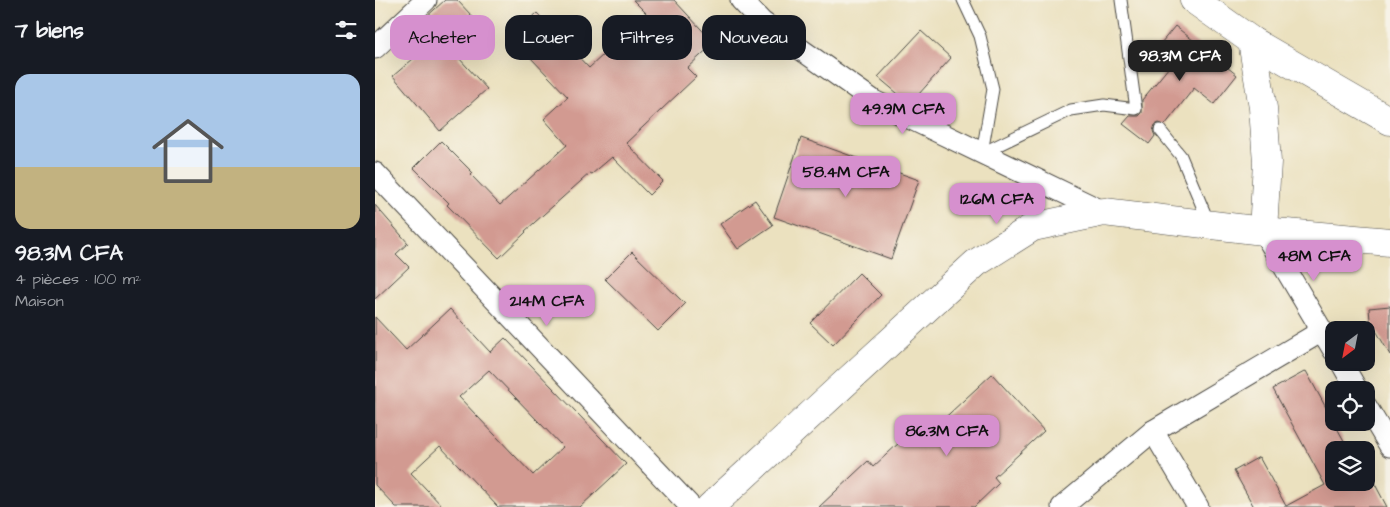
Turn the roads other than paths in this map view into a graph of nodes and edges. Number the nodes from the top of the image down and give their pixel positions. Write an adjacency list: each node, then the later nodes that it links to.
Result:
1 (426, 0): 7 (street)
2 (741, 0): 10 (street)
3 (963, 0): 10 (lane)
4 (1121, 0): 10 (lane)
5 (1194, 0): 6 (street)
6 (1252, 41): 8 (street); 14 (street)
7 (375, 48)
8 (1390, 121)
9 (1161, 130): 13 (lane)
10 (982, 153): 12 (street)
11 (375, 173): 21 (street)
12 (1104, 212): 13 (street); 22 (street)
13 (1209, 224): 14 (street)
14 (1263, 231): 15 (street); 16 (street)
15 (1390, 242)
16 (1322, 331): 17 (street); 19 (street)
17 (1325, 336)
18 (1375, 421): 20 (street)
19 (1153, 431): 23 (street); 24 (street)
20 (1390, 446)
21 (691, 507)
22 (711, 507)
23 (1063, 507)
24 (1198, 507)

